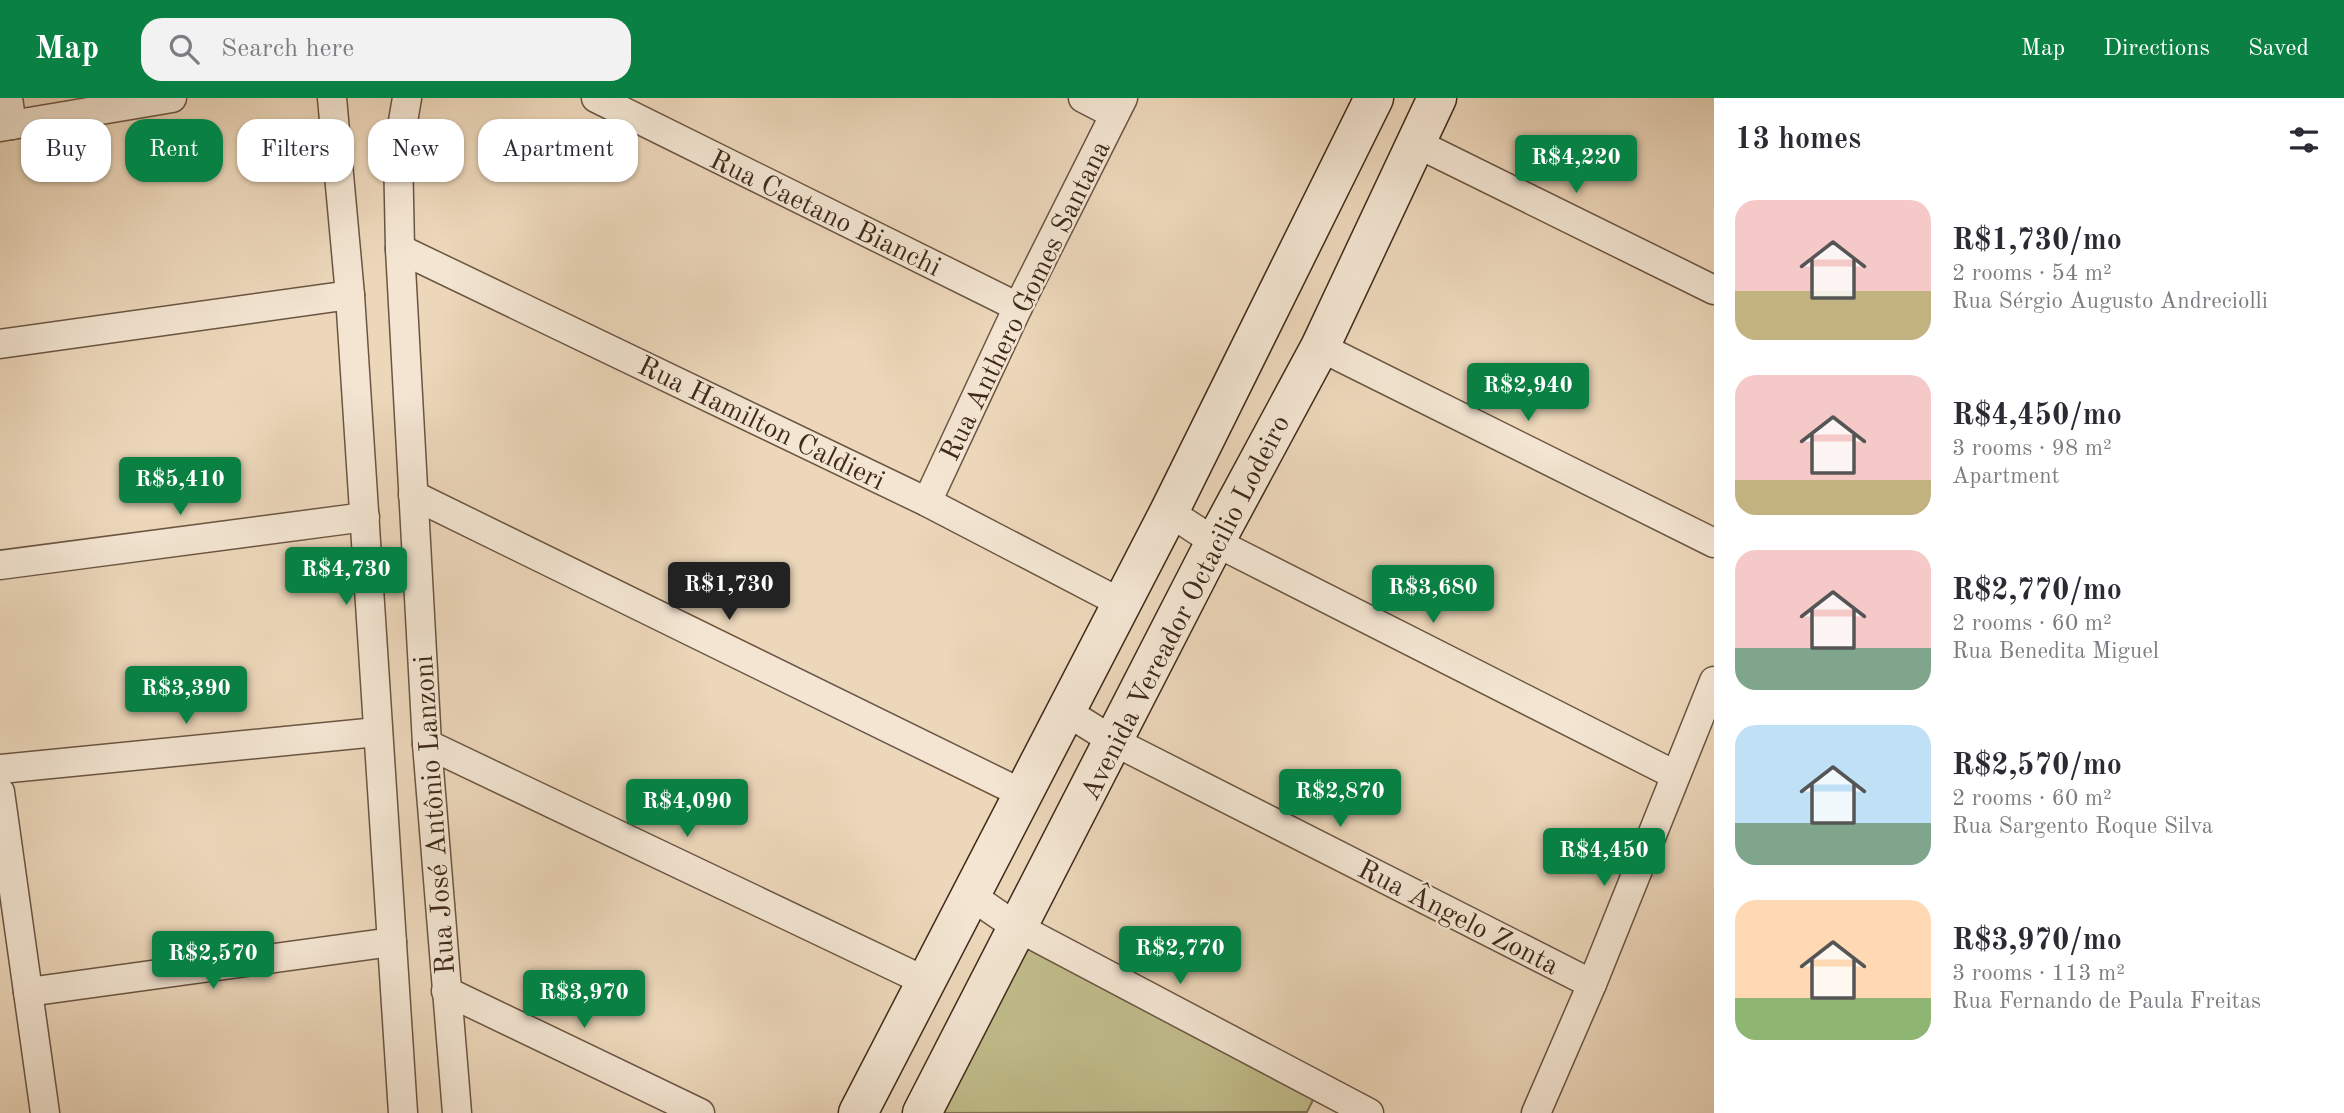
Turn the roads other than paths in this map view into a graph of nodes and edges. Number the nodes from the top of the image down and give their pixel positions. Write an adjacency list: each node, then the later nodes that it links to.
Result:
1 (172, 98): 9 (street)
2 (332, 98): 13 (street, Rua José Antônio Lanzoni)
3 (407, 98): 11 (street, Rua José Antônio Lanzoni)
4 (596, 98): 14 (street, Rua Caetano Bianchi)
5 (1083, 98): 8 (street)
6 (1374, 98): 19 (street, Avenida Vereador Octacilio Lodeiro)
7 (1437, 98): 10 (street, Avenida Vereador Octacilio Lodeiro)
8 (1119, 106): 14 (street, Rua Anthero Gomes Santana)
9 (7, 116)
10 (1416, 143): 12 (street); 16 (street, Avenida Vereador Octacilio Lodeiro)
11 (400, 249): 17 (street, Rua José Antônio Lanzoni); 18 (street, Rua Hamilton Caldieri)
12 (1714, 290)
13 (350, 295): 15 (street); 20 (street, Rua José Antônio Lanzoni)
14 (1018, 307): 18 (street, Rua Anthero Gomes Santana)
15 (0, 344)
16 (1320, 347): 21 (street, Avenida Vereador Octacilio Lodeiro); 22 (street)
17 (413, 495): 29 (street, Rua José Antônio Lanzoni); 33 (street)
18 (927, 502): 24 (street, Rua Hamilton Caldieri)
19 (1169, 512): 21 (street); 24 (street, Avenida Vereador Octacilio Lodeiro)
20 (365, 517): 23 (street); 27 (street, Rua José Antônio Lanzoni)
21 (1215, 542): 28 (street, Avenida Vereador Octacilio Lodeiro); 31 (street)
22 (1714, 543)
23 (0, 565)
24 (1121, 603): 26 (street, Avenida Vereador Octacilio Lodeiro)
25 (1714, 681): 31 (street)
26 (1067, 712): 28 (street, Rua Ângelo Zonta); 33 (street, Avenida Vereador Octacilio Lodeiro)
27 (377, 732): 30 (street); 36 (street, Rua José Antônio Lanzoni)
28 (1115, 742): 35 (street, Avenida Vereador Octacilio Lodeiro); 38 (street, Rua Ângelo Zonta)
29 (427, 744): 37 (street); 39 (street, Rua José Antônio Lanzoni)
30 (0, 769)
31 (1675, 775): 38 (street)
32 (0, 792): 40 (street)
33 (1023, 794): 34 (street, Avenida Vereador Octacilio Lodeiro)
34 (970, 895): 35 (street); 37 (street, Avenida Vereador Octacilio Lodeiro)
35 (1015, 926): 46 (street, Avenida Vereador Octacilio Lodeiro); 47 (street)
36 (392, 942): 40 (street); 42 (street, Rua José Antônio Lanzoni)
37 (925, 981): 45 (street, Avenida Vereador Octacilio Lodeiro)
38 (1592, 984): 48 (street)
39 (446, 991): 43 (street, Rua José Antônio Lanzoni); 44 (street)
40 (27, 992): 41 (street)
41 (45, 1113)
42 (403, 1113)
43 (457, 1113)
44 (700, 1113)
45 (858, 1113)
46 (922, 1113)
47 (1369, 1113)
48 (1536, 1113)

